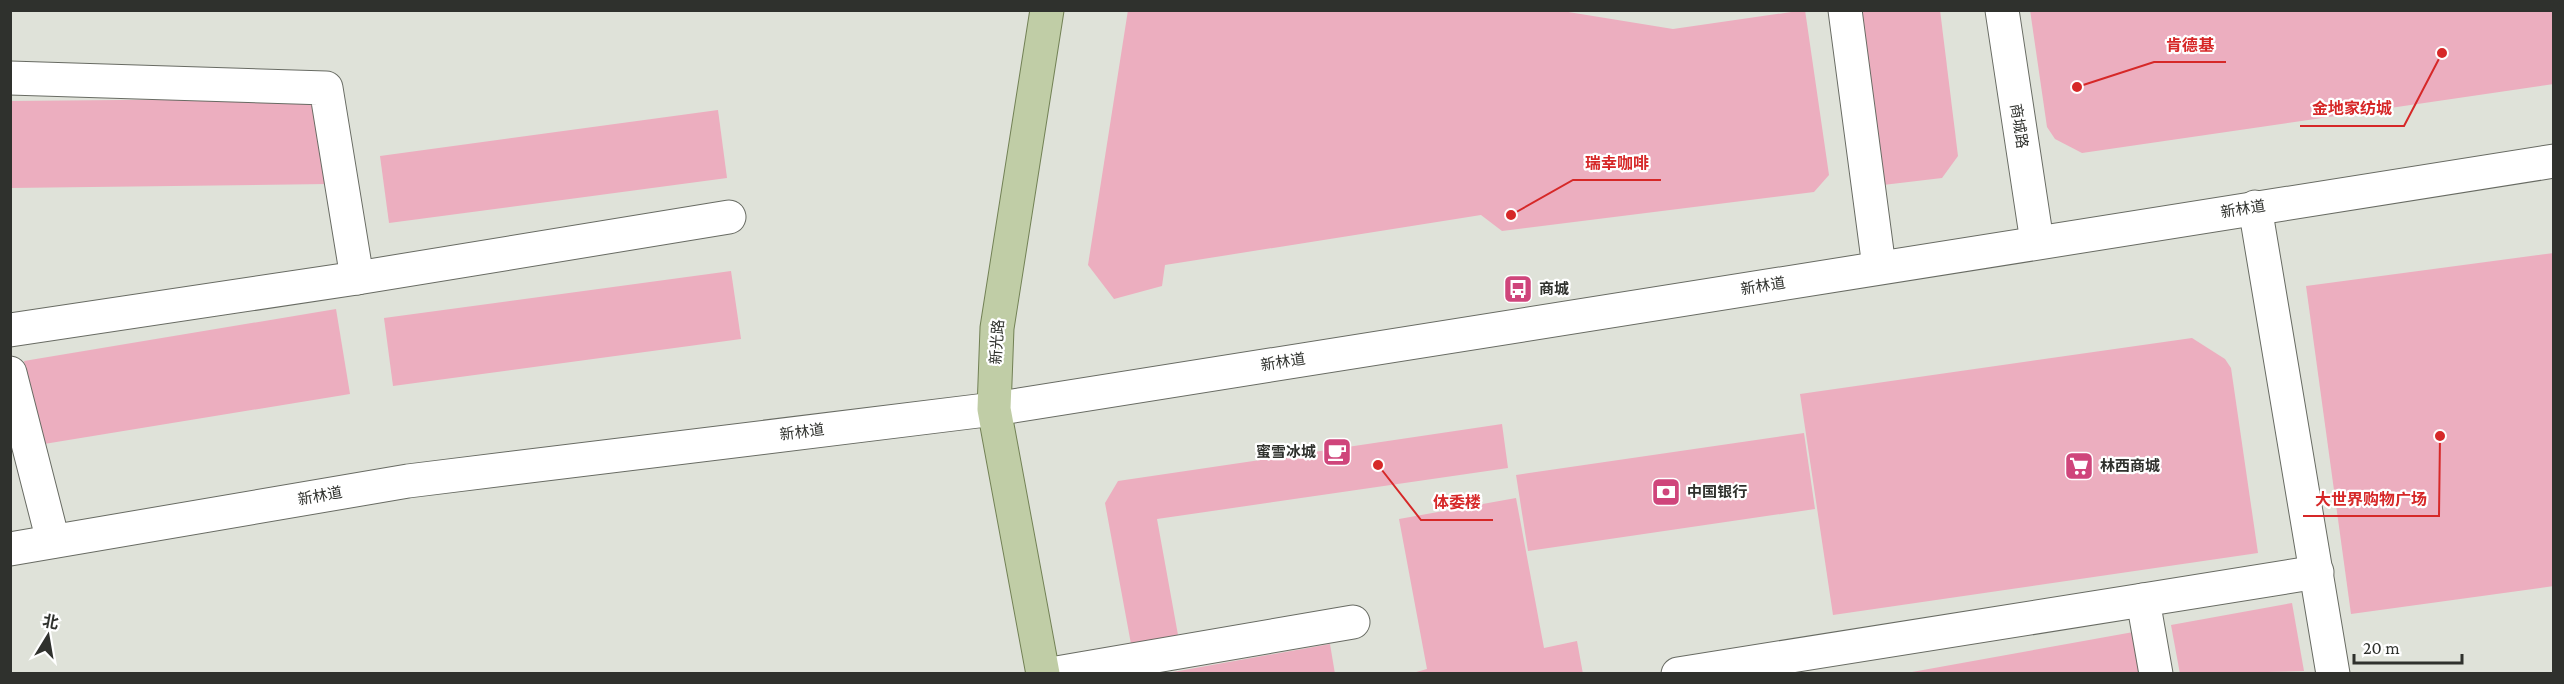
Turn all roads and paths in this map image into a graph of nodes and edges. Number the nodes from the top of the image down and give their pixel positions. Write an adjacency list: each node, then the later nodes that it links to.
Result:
1 (1047, 10): 13 (main road, 新光路)
2 (1845, 10): 9 (street)
3 (2002, 10): 8 (street, 商城路)
4 (10, 78): 10 (street)
5 (2553, 161): 6 (street, 新林道)
6 (2255, 207): 8 (street, 新林道); 16 (street)
7 (729, 218): 10 (street)
8 (2037, 242): 9 (street, 新林道)
9 (1879, 267): 13 (street, 新林道)
10 (357, 278): 11 (street)
11 (10, 330)
12 (10, 373): 14 (street)
13 (994, 409): 14 (street, 新林道); 19 (main road, 新光路)
14 (53, 541): 15 (street, 新林道)
15 (10, 549)
16 (2317, 572): 17 (street); 23 (street)
17 (2143, 600): 21 (street); 22 (street)
18 (1353, 622): 20 (street)
19 (1043, 674)
20 (1051, 674)
21 (1678, 674)
22 (2156, 674)
23 (2333, 674)

